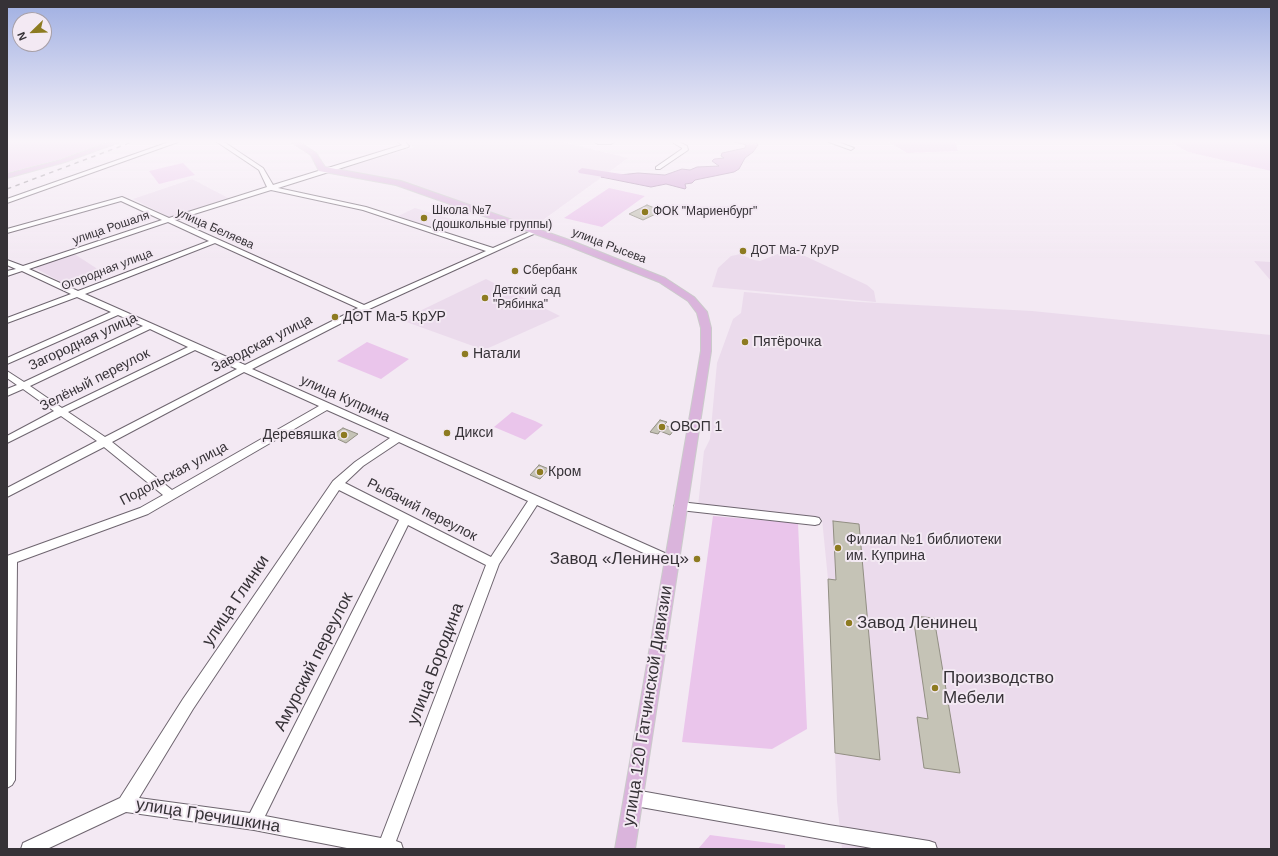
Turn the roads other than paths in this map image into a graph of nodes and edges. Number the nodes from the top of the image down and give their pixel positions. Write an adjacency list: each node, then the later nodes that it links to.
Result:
1 (61, 182): 6 (street)
2 (268, 182): 5 (street)
3 (291, 182): 5 (street, улица Рошаля)
4 (398, 182): 9 (main road, улица Рысева)
5 (271, 188): 7 (street, улица Рошаля); 11 (street)
6 (7, 201)
7 (168, 220): 8 (street, улица Беляева); 10 (street, улица Беляева); 13 (street, улица Рошаля)
8 (7, 231)
9 (536, 231): 11 (street, Заводская улица); 20 (main road, улица Рысева)
10 (215, 241): 15 (street, Огородная улица); 16 (street, улица Беляева)
11 (492, 250): 16 (street, Заводская улица)
12 (7, 262): 13 (street, улица Куприна)
13 (23, 269): 14 (street, улица Рошаля); 15 (street, улица Куприна)
14 (7, 274)
15 (78, 294): 17 (street, улица Куприна); 18 (street, Огородная улица)
16 (364, 308): 23 (street, Заводская улица)
17 (118, 312): 19 (street, улица Куприна); 22 (street)
18 (7, 321)
19 (150, 326): 21 (street, улица Куприна); 25 (street, Загородная улица)
20 (706, 342): 36 (main road, улица 120 Гатчинской Дивизии)
21 (195, 347): 23 (street, улица Куприна); 28 (street, Зелёный переулок)
22 (7, 361)
23 (244, 368): 27 (street, улица Куприна); 31 (street, Заводская улица)
24 (7, 374): 25 (street)
25 (24, 385): 26 (street, Загородная улица); 28 (street)
26 (7, 393)
27 (326, 406): 29 (street, улица Куприна); 34 (street, Подольская улица)
28 (62, 413): 30 (street, Зелёный переулок); 31 (street)
29 (398, 438): 32 (street, улица Глинки); 35 (street, улица Куприна)
30 (7, 440)
31 (104, 442): 33 (street, Заводская улица); 34 (street)
32 (337, 484): 37 (street, Рыбачий переулок); 44 (street, улица Глинки)
33 (7, 493)
34 (172, 496): 39 (street, Подольская улица)
35 (534, 500): 40 (street, улица Куприна); 41 (street, улица Бородина)
36 (680, 506): 38 (street); 40 (main road, улица 120 Гатчинской Дивизии)
37 (405, 519): 41 (street, Рыбачий переулок); 45 (street, Амурский переулок)
38 (815, 521)
39 (9, 560): 42 (street)
40 (672, 562): 43 (main road, улица 120 Гатчинской Дивизии)
41 (493, 563): 46 (street, улица Бородина)
42 (7, 780)
43 (635, 798): 48 (main road, улица 120 Гатчинской Дивизии); 49 (street)
44 (126, 804): 45 (street, улица Гречишкина); 47 (street, улица Гречишкина)
45 (254, 822): 46 (street, улица Гречишкина)
46 (389, 848)
47 (29, 849)
48 (625, 849)
49 (929, 849)

